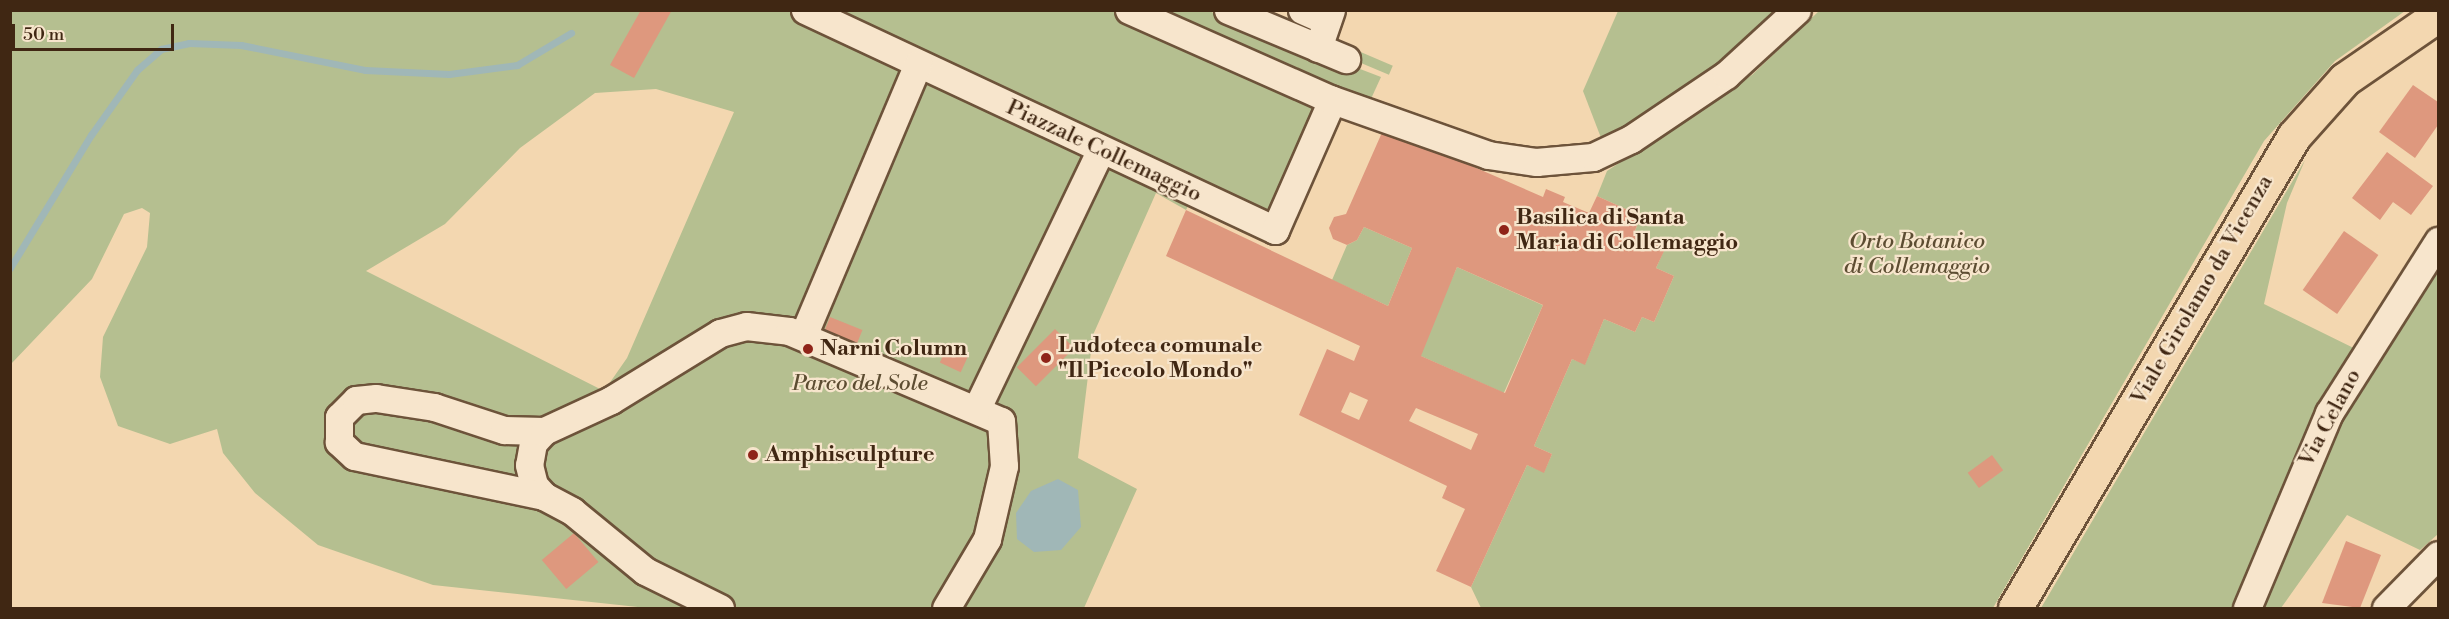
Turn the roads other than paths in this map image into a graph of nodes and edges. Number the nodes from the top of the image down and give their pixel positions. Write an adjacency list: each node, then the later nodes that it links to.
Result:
1 (805, 10): 10 (street, Piazzale Collemaggio)
2 (1129, 10): 11 (street)
3 (1228, 10): 8 (street)
4 (1302, 10): 7 (street)
5 (1797, 10): 11 (street)
6 (2439, 15): 22 (main road, Viale Girolamo da Vicenza)
7 (1329, 16): 8 (street)
8 (1318, 48): 9 (street)
9 (1346, 59)
10 (918, 64): 12 (street, Piazzale Collemaggio); 14 (street)
11 (1332, 100): 12 (street, Piazzale Collemaggio)
12 (1101, 149): 15 (street)
13 (2439, 241): 23 (street, Via Celano)
14 (803, 336): 15 (street); 16 (street)
15 (976, 408): 21 (street)
16 (532, 442): 17 (street); 17 (street); 18 (street)
17 (498, 484): 18 (street)
18 (544, 496): 20 (street)
19 (2439, 555): 24 (street)
20 (720, 609)
21 (946, 609)
22 (2015, 609)
23 (2247, 609)
24 (2386, 609)

